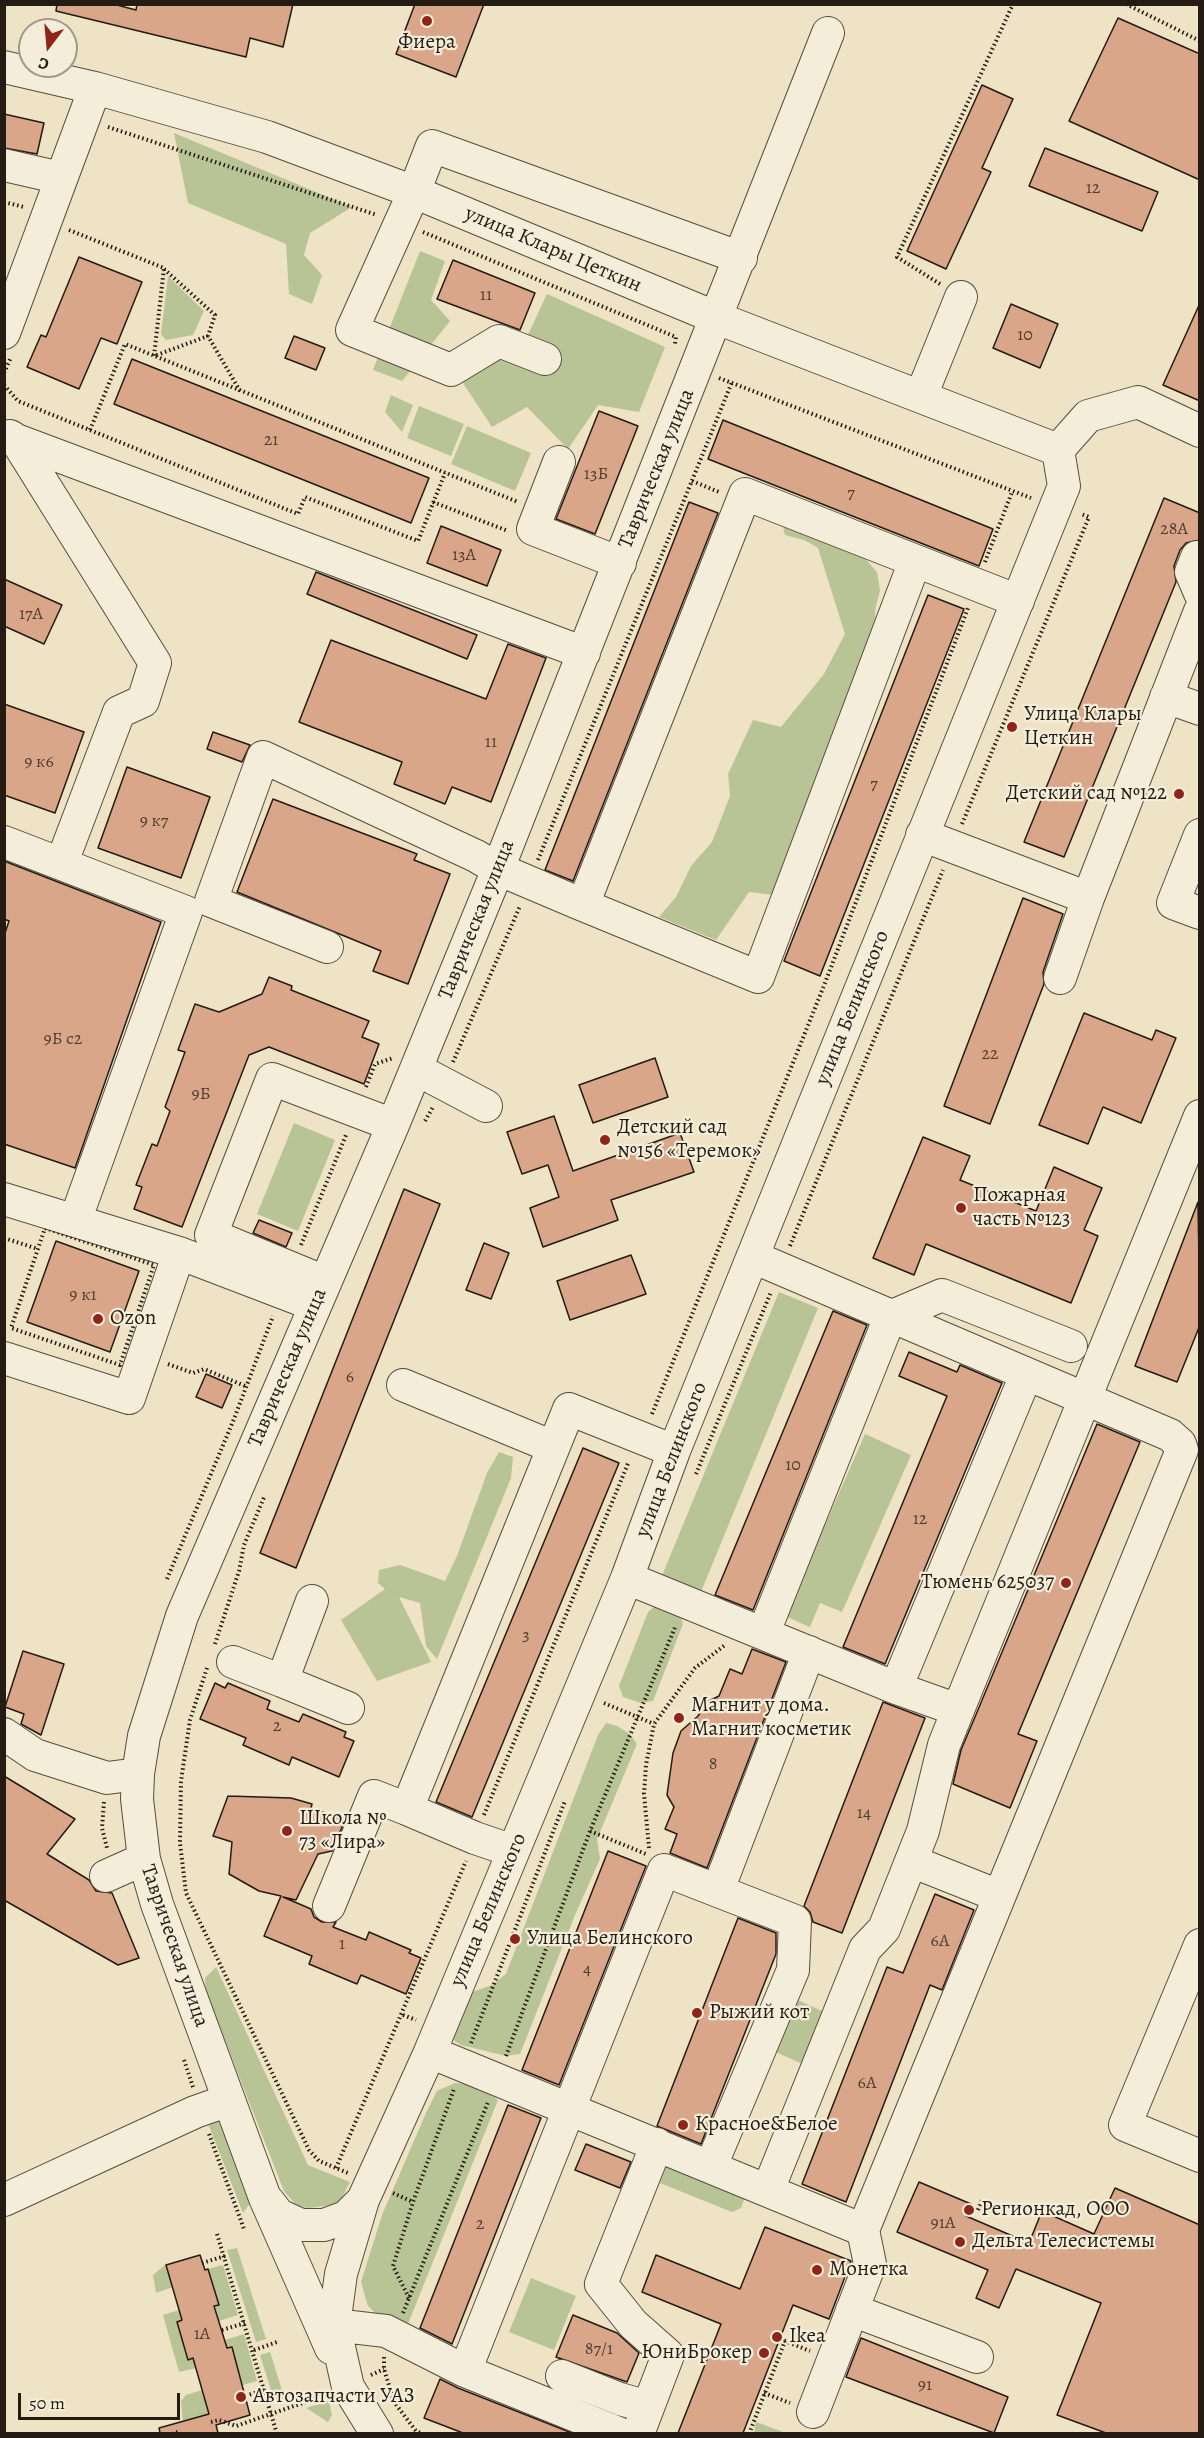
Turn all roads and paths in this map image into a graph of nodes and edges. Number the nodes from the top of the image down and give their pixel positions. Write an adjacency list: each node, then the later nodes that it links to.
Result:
1 (1013, 4): 15 (path)
2 (1126, 4): 4 (path)
3 (828, 33): 13 (street, Таврическая улица)
4 (1200, 41)
5 (4, 67): 6 (street, улица Клары Цеткин)
6 (95, 88): 9 (street); 10 (street, улица Клары Цеткин)
7 (104, 125): 11 (path)
8 (4, 165): 9 (street)
9 (61, 178): 18 (street)
10 (414, 192): 11 (street); 13 (street); 16 (street, улица Клары Цеткин)
11 (400, 223): 19 (path); 21 (street)
12 (63, 227): 14 (path)
13 (741, 258): 16 (street, Таврическая улица)
14 (164, 268): 17 (path); 20 (path)
15 (962, 297): 25 (street)
16 (717, 318): 25 (street, улица Клары Цеткин); 39 (street, Таврическая улица)
17 (208, 336): 20 (path); 24 (path)
18 (9, 341): 22 (path)
19 (675, 348)
20 (154, 356): 24 (path); 26 (path)
21 (545, 359)
22 (4, 373)
23 (4, 385): 26 (path)
24 (240, 391): 31 (path)
25 (921, 396): 29 (street, улица Клары Цеткин)
26 (90, 430): 31 (path)
27 (1200, 431): 29 (street)
28 (10, 436): 44 (street); 50 (street)
29 (1058, 450): 42 (street, улица Белинского)
30 (560, 462): 39 (street)
31 (445, 473): 34 (path)
32 (1012, 492): 33 (path); 40 (path); 52 (path)
33 (1030, 498)
34 (524, 504)
35 (1080, 514): 36 (path)
36 (1089, 517)
37 (1197, 557): 41 (street)
38 (915, 561): 40 (street); 54 (street); 54 (street)
39 (620, 563): 44 (street, Таврическая улица)
40 (976, 585): 42 (street); 80 (path)
41 (1200, 593)
42 (1018, 601): 47 (street, улица Белинского)
43 (1200, 611): 45 (street)
44 (584, 653): 51 (street, Таврическая улица)
45 (1166, 698): 46 (street); 53 (street)
46 (1200, 710)
47 (922, 835): 53 (street); 70 (street, улица Белинского)
48 (1200, 835): 55 (street)
49 (4, 842): 50 (street)
50 (62, 862): 66 (street)
51 (498, 869): 52 (street); 56 (street); 59 (street, Таврическая улица)
52 (530, 882): 54 (street); 60 (path)
53 (1088, 898): 58 (street)
54 (583, 904)
55 (1200, 913)
56 (327, 947)
57 (184, 954): 66 (street)
58 (1060, 978)
59 (416, 1069): 60 (street); 64 (street, Таврическая улица)
60 (444, 1084): 61 (street); 63 (path)
61 (486, 1106)
62 (1200, 1116): 79 (street)
63 (424, 1124)
64 (393, 1125): 71 (street, Таврическая улица); 71 (street)
65 (6, 1204): 66 (street)
66 (86, 1215): 69 (street)
67 (4, 1238): 68 (path)
68 (38, 1249): 74 (path); 74 (path)
69 (179, 1253): 71 (street); 74 (street)
70 (753, 1257): 72 (street); 82 (street, улица Белинского)
71 (320, 1293): 98 (street, Таврическая улица)
72 (890, 1317): 73 (street); 76 (street); 87 (street)
73 (1071, 1346)
74 (134, 1352): 75 (street); 78 (path)
75 (4, 1358)
76 (1026, 1375): 79 (street); 91 (street)
77 (403, 1385): 81 (street)
78 (245, 1386)
79 (1085, 1400): 94 (street); 107 (street)
80 (642, 1438): 81 (street); 82 (street); 101 (path)
81 (553, 1447): 99 (street)
82 (674, 1450): 84 (street, улица Белинского)
83 (267, 1491): 89 (path)
84 (627, 1578): 86 (street); 102 (street, улица Белинского)
85 (312, 1601): 90 (street)
86 (686, 1602): 87 (street); 95 (path)
87 (756, 1629): 88 (street); 96 (path)
88 (809, 1652): 91 (street); 106 (street)
89 (218, 1658): 90 (street); 120 (path)
90 (282, 1682): 93 (street)
91 (896, 1688): 94 (street)
92 (604, 1703): 95 (path)
93 (348, 1708)
94 (958, 1710): 104 (street)
95 (639, 1718): 96 (path); 100 (path)
96 (654, 1724): 100 (path)
97 (4, 1734): 98 (street)
98 (138, 1774): 103 (street, Таврическая улица)
99 (407, 1809): 101 (street); 108 (street)
100 (590, 1831): 114 (path)
101 (475, 1838): 102 (street); 110 (path)
102 (513, 1851): 112 (street, улица Белинского)
103 (144, 1859): 105 (street); 115 (street, Таврическая улица)
104 (911, 1861): 107 (street); 122 (street)
105 (106, 1876)
106 (717, 1890): 116 (street); 119 (street)
107 (999, 1896): 128 (street)
108 (329, 1906)
109 (1200, 1945): 118 (street)
110 (403, 2014): 111 (path); 120 (path)
111 (415, 2020)
112 (430, 2052): 113 (street); 121 (street, улица Белинского)
113 (467, 2054): 114 (street); 126 (path)
114 (497, 2079): 116 (street); 132 (path)
115 (229, 2100): 123 (street, Таврическая улица); 125 (street)
116 (570, 2109): 117 (street); 142 (street)
117 (657, 2144): 119 (street); 149 (street)
118 (1200, 2156)
119 (711, 2166): 122 (street)
120 (336, 2168): 121 (path)
121 (369, 2189): 123 (street); 126 (path); 135 (street, улица Белинского)
122 (768, 2190): 128 (street)
123 (265, 2198): 144 (street, Таврическая улица)
124 (983, 2198): 127 (path)
125 (4, 2200)
126 (413, 2202): 132 (path)
127 (969, 2210)
128 (863, 2230): 133 (street)
129 (217, 2234): 130 (path)
130 (225, 2256): 131 (path); 134 (path)
131 (202, 2263)
132 (409, 2298): 137 (path)
133 (852, 2310): 141 (street); 147 (street)
134 (245, 2324): 136 (path); 140 (path)
135 (334, 2325): 137 (street); 144 (street, улица Белинского)
136 (222, 2330)
137 (386, 2331): 142 (street); 156 (path)
138 (785, 2341): 158 (path)
139 (277, 2342): 140 (path)
140 (254, 2350): 145 (path)
141 (977, 2357)
142 (465, 2372): 157 (street)
143 (562, 2376): 149 (street)
144 (348, 2387): 148 (path); 154 (street, Таврическая улица); 155 (street, улица Белинского)
145 (265, 2390): 146 (path); 148 (path)
146 (242, 2397)
147 (813, 2412)
148 (273, 2415): 150 (path); 153 (path)
149 (643, 2420)
150 (211, 2422)
151 (180, 2431): 152 (path)
152 (172, 2433)
153 (278, 2433)
154 (358, 2433)
155 (377, 2433)
156 (423, 2433)
157 (621, 2433)
158 (749, 2433)

